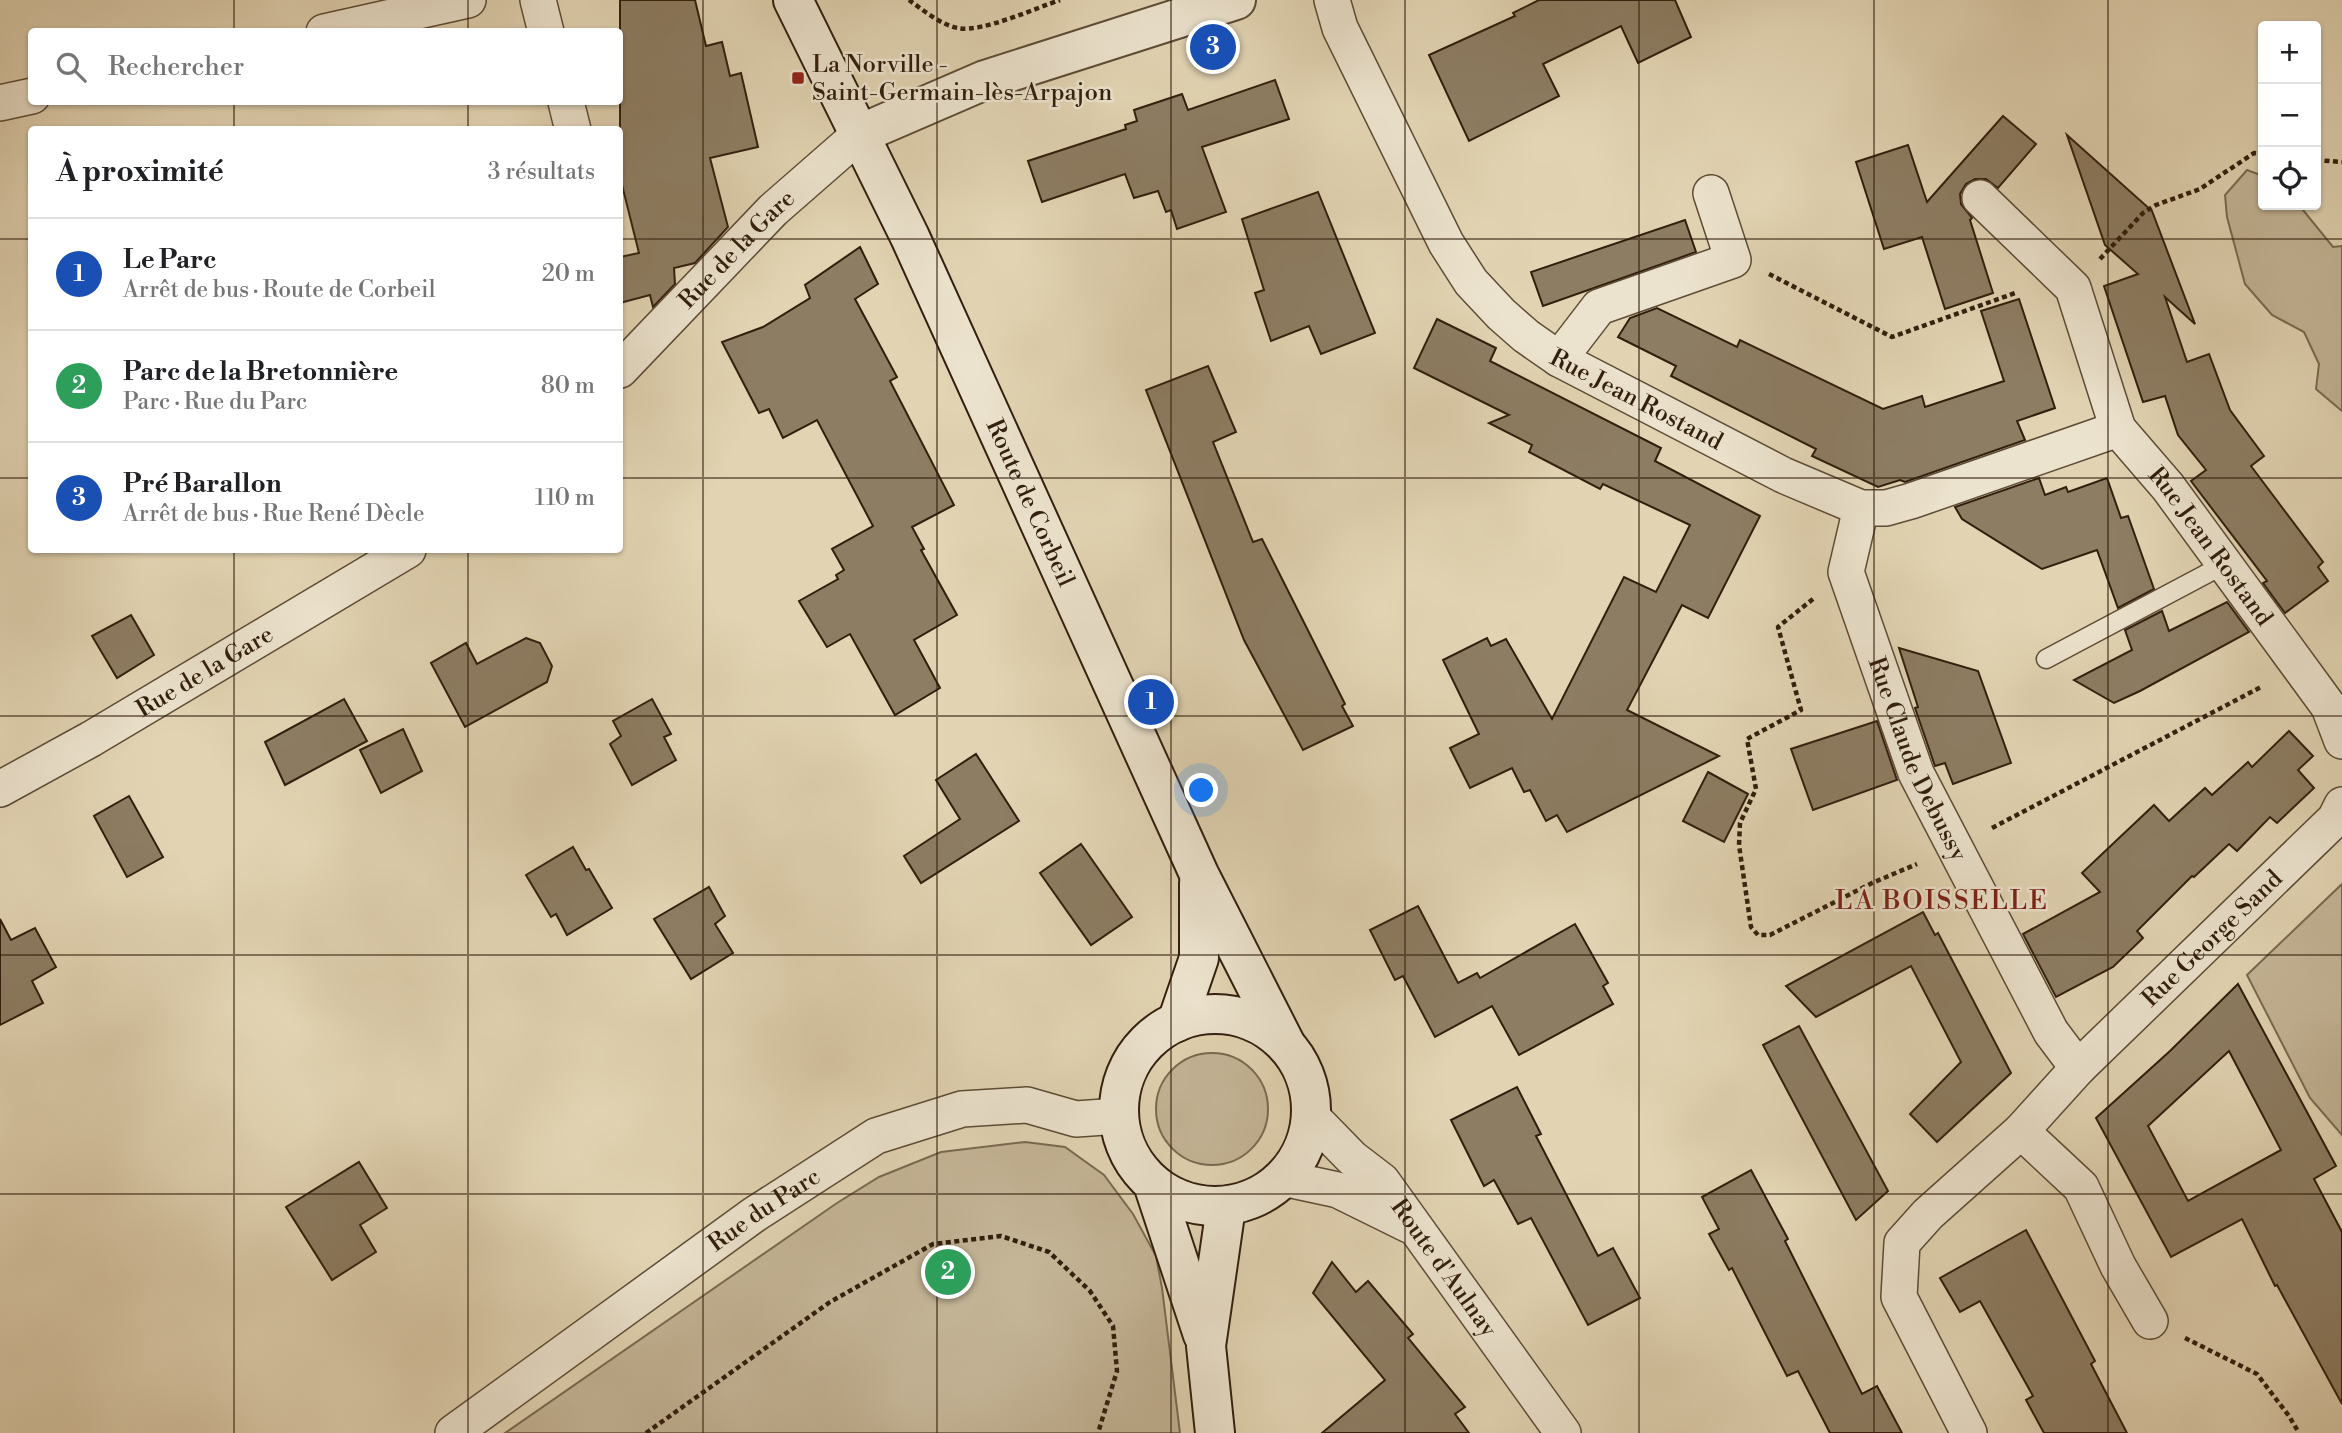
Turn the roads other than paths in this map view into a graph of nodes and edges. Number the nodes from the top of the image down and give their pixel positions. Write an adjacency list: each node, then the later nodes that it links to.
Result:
1 (468, 0): 6 (street)
2 (538, 0): 7 (street)
3 (793, 0): 12 (main road, Route de Corbeil)
4 (1236, 0): 12 (main road)
5 (1332, 0): 15 (street, Rue Jean Rostand)
6 (342, 28)
7 (546, 28)
8 (28, 97): 9 (street)
9 (0, 103)
10 (567, 105): 11 (street)
11 (572, 126)
12 (860, 134): 16 (street, Rue de la Gare); 25 (main road, Route de Corbeil)
13 (1711, 193): 15 (street)
14 (1980, 198): 17 (street, Rue Jean Rostand)
15 (1559, 359): 18 (street, Rue Jean Rostand)
16 (623, 367)
17 (2118, 429): 18 (street, Rue Jean Rostand); 20 (street, Rue Jean Rostand)
18 (1861, 508): 28 (street, Rue Claude Debussy)
19 (403, 553): 23 (street, Rue de la Gare)
20 (2225, 564): 21 (lane); 22 (street, Rue Jean Rostand)
21 (2046, 659)
22 (2342, 741)
23 (0, 789)
24 (2342, 805): 28 (street, Rue George Sand)
25 (1199, 874): 26 (main road); 27 (main road, Route de Corbeil)
26 (1177, 1022): 27 (main road); 29 (main road)
27 (1286, 1045): 30 (main road)
28 (2078, 1068): 31 (street, Rue George Sand)
29 (1119, 1116): 33 (main road); 38 (street, Rue du Parc)
30 (1311, 1116): 32 (main road); 35 (street, Route d'Aulnay)
31 (2021, 1131): 36 (street); 41 (street, Rue George Sand)
32 (1282, 1178): 34 (main road); 35 (street)
33 (1153, 1184): 34 (main road); 37 (main road)
34 (1226, 1207): 37 (main road)
35 (1416, 1228): 40 (street, Route d'Aulnay)
36 (2150, 1321)
37 (1206, 1346): 39 (main road)
38 (453, 1433)
39 (1214, 1433)
40 (1563, 1433)
41 (1969, 1433)

